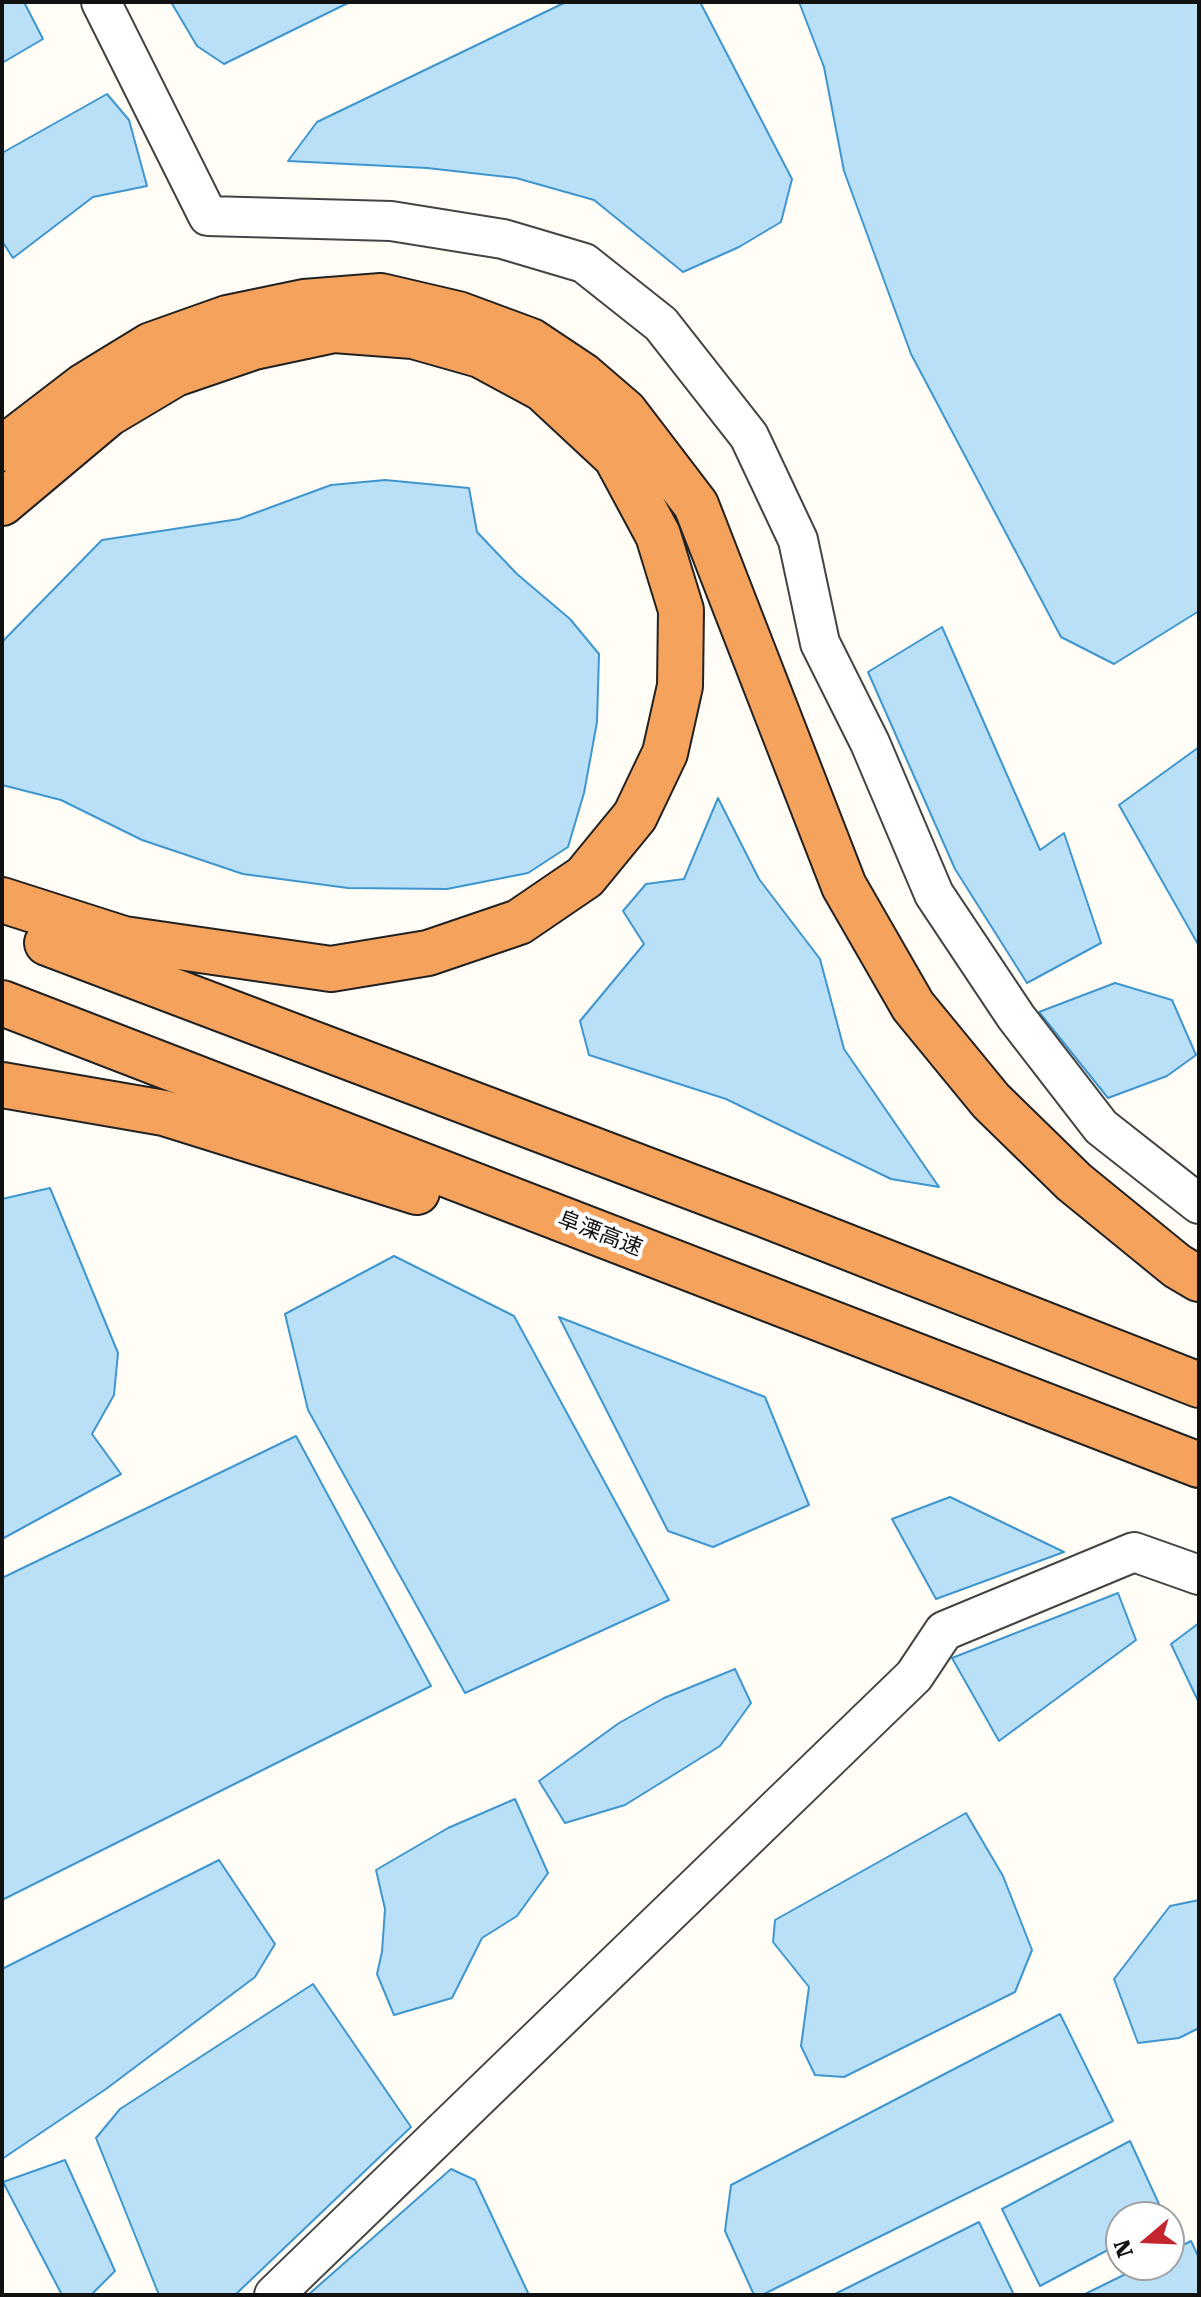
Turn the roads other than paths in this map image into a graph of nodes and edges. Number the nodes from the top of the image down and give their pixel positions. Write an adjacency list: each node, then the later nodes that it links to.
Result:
1 (101, 2): 9 (street)
2 (96, 400): 3 (highway); 4 (highway); 5 (highway); 11 (highway)
3 (2, 449)
4 (2, 503)
5 (2, 900)
6 (2, 926): 12 (highway)
7 (2, 1003): 10 (highway, 阜溧高速)
8 (2, 1085): 10 (highway)
9 (1199, 1204)
10 (570, 1223): 13 (highway, 阜溧高速)
11 (1199, 1279)
12 (1199, 1385)
13 (1199, 1465)
14 (1199, 1575): 15 (street)
15 (274, 2295)

